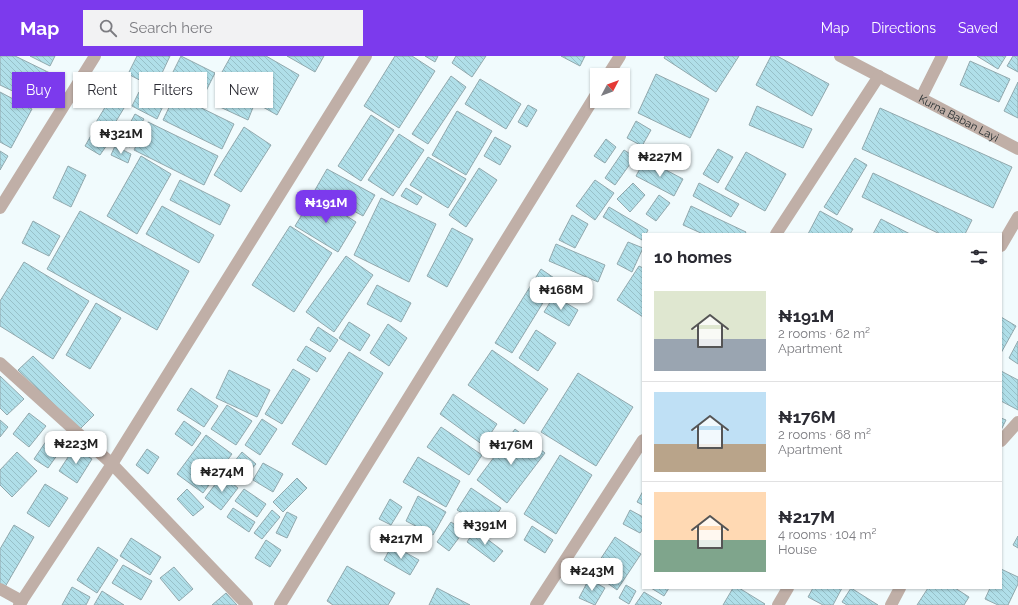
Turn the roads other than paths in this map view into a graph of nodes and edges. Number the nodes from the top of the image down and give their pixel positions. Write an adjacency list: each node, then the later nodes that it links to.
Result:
1 (95, 56): 11 (street)
2 (366, 56): 19 (street)
3 (620, 56): 6 (street)
4 (840, 56): 7 (street)
5 (942, 56): 8 (street, Kurna Baban Layi)
6 (612, 68)
7 (879, 76): 8 (street); 13 (street)
8 (921, 98): 10 (street, Kurna Baban Layi)
9 (590, 105): 25 (street)
10 (1018, 149)
11 (0, 208)
12 (1018, 217): 14 (street)
13 (777, 233)
14 (1002, 244)
15 (0, 364): 19 (street)
16 (1018, 422): 17 (street)
17 (1002, 440)
18 (642, 442): 26 (street)
19 (112, 464): 23 (street); 24 (street)
20 (0, 589): 23 (street)
21 (787, 589): 27 (street)
22 (899, 589): 28 (street)
23 (21, 603)
24 (247, 605)
25 (280, 605)
26 (536, 605)
27 (778, 605)
28 (891, 605)

